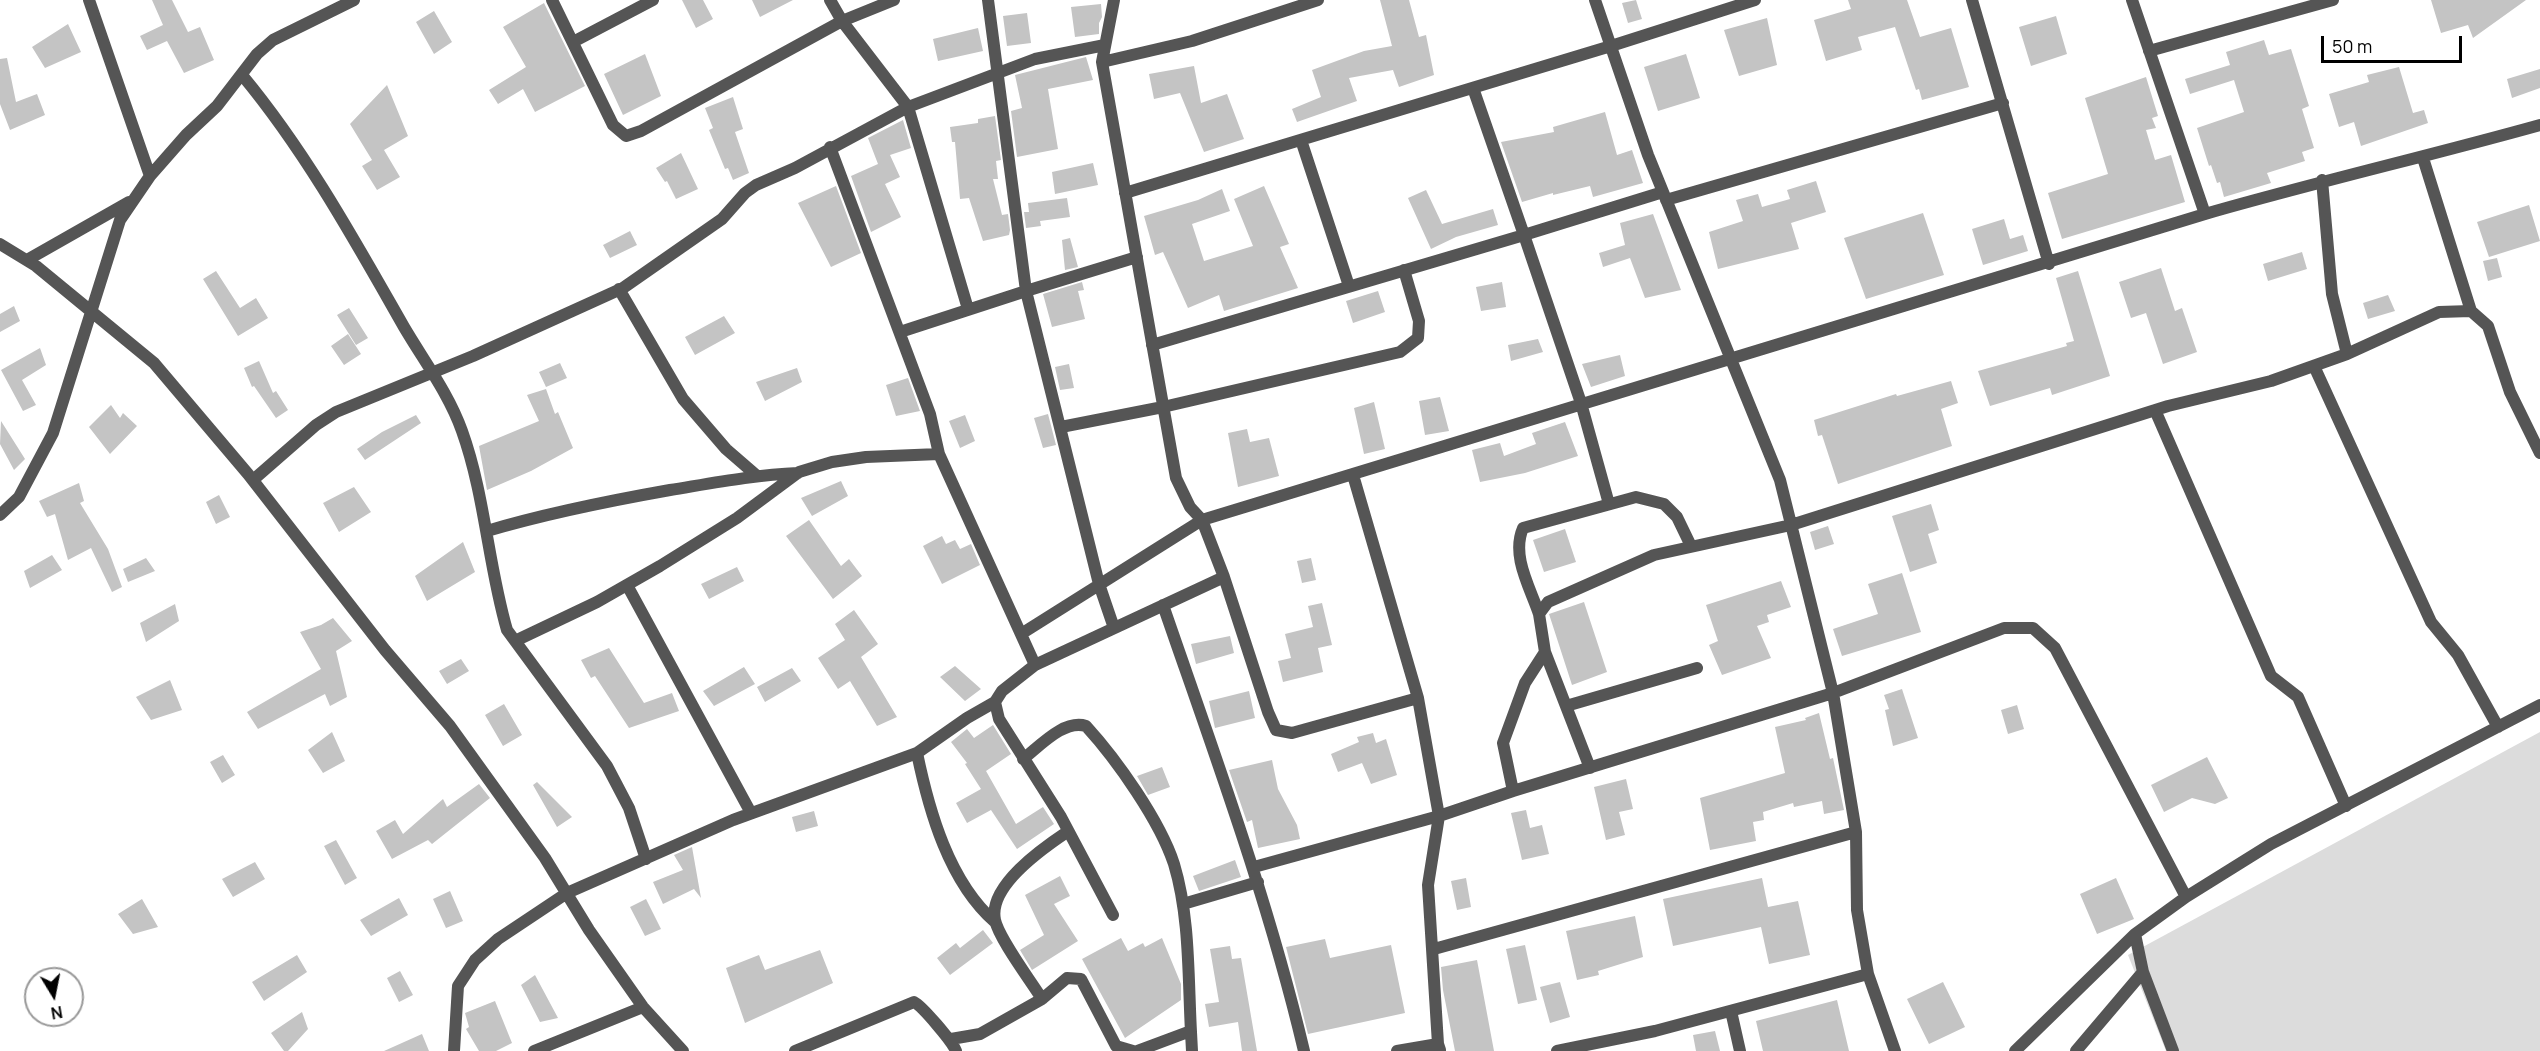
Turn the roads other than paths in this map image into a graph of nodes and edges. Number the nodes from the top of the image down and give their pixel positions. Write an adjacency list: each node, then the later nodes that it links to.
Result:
1 (89, 0): 30 (street)
2 (354, 0): 22 (street)
3 (552, 0): 16 (street)
4 (653, 0): 16 (street)
5 (831, 0): 15 (street)
6 (894, 0): 15 (street)
7 (988, 0): 21 (street)
8 (1114, 0): 17 (street)
9 (1318, 0): 20 (street)
10 (1595, 0): 18 (street)
11 (1755, 0): 18 (street)
12 (1972, 0): 24 (street)
13 (2132, 0): 19 (street)
14 (2333, 0): 19 (street)
15 (842, 21): 16 (street); 25 (street)
16 (573, 42)
17 (1105, 45): 20 (street); 21 (street)
18 (1611, 46): 23 (street); 33 (street)
19 (2149, 51): 35 (street)
20 (1102, 62): 32 (street)
21 (996, 74): 25 (street); 44 (street)
22 (242, 75): 30 (street); 53 (street)
23 (1473, 88): 27 (street); 36 (street)
24 (2003, 103): 33 (street); 40 (street)
25 (908, 106): 28 (street); 45 (street)
26 (2540, 124): 29 (street)
27 (1300, 140): 32 (street); 42 (street)
28 (830, 147): 43 (street); 48 (street)
29 (2423, 158): 31 (street); 46 (street)
30 (150, 176): 34 (street)
31 (2322, 180): 35 (street); 50 (street)
32 (1125, 192): 38 (street)
33 (1665, 196): 36 (street); 51 (street)
34 (130, 202): 39 (street); 47 (street)
35 (2205, 214): 40 (street)
36 (1524, 235): 41 (street); 54 (street)
37 (0, 244): 39 (street)
38 (1137, 257): 44 (street); 49 (street)
39 (27, 260): 47 (street)
40 (2049, 264): 51 (street)
41 (1404, 270): 42 (street); 55 (street)
42 (1349, 286): 49 (street)
43 (619, 289): 53 (street); 61 (street)
44 (1026, 291): 45 (street); 57 (street)
45 (968, 309): 48 (street)
46 (2470, 311): 50 (street); 58 (street)
47 (91, 313): 63 (street); 65 (street)
48 (900, 332): 59 (street)
49 (1152, 345): 55 (street)
50 (2347, 354): 52 (street)
51 (1731, 359): 54 (street); 67 (street)
52 (2314, 366): 56 (street); 86 (street)
53 (431, 374): 63 (street); 68 (street)
54 (1581, 403): 62 (street); 64 (street)
55 (1163, 407): 57 (street); 66 (street)
56 (2155, 410): 67 (street); 91 (street)
57 (1061, 427): 72 (street)
58 (2540, 453)
59 (939, 454): 60 (street); 76 (street)
60 (799, 472): 61 (street); 71 (street)
61 (756, 475): 68 (street)
62 (1353, 475): 66 (street); 82 (street)
63 (252, 480): 99 (street)
64 (1609, 504): 69 (street); 74 (street)
65 (0, 515)
66 (1202, 520): 70 (street); 72 (street)
67 (1791, 525): 69 (street); 81 (street)
68 (487, 531): 77 (street)
69 (1691, 546): 74 (street)
70 (1224, 577): 73 (street); 82 (street)
71 (627, 585): 77 (street); 92 (street)
72 (1099, 585): 75 (street); 76 (street)
73 (1163, 605): 75 (street); 97 (street)
74 (1539, 614): 78 (street)
75 (1114, 628): 79 (street)
76 (1021, 634): 79 (street)
77 (515, 641): 96 (street)
78 (1545, 652): 85 (street); 90 (street)
79 (1035, 665): 83 (street)
80 (1697, 668): 85 (street)
81 (1833, 693): 89 (street); 95 (street); 100 (street)
82 (1418, 698): 93 (street)
83 (995, 702): 87 (street); 88 (street)
84 (2540, 705): 86 (street)
85 (1566, 706): 89 (street)
86 (2498, 727): 91 (street)
87 (917, 753): 92 (street); 103 (street)
88 (1023, 759): 94 (street); 101 (street)
89 (1590, 768): 90 (street)
90 (1513, 791): 93 (street)
91 (2346, 806): 100 (street)
92 (751, 813): 96 (street)
93 (1438, 816): 97 (street); 105 (street)
94 (1067, 831): 102 (street); 103 (street)
95 (1856, 832): 105 (street); 107 (street)
96 (646, 859): 99 (street)
97 (1254, 867): 98 (street)
98 (1258, 882): 101 (street); 122 (street)
99 (567, 894): 109 (street); 115 (street)
100 (2186, 897): 104 (street)
101 (1183, 904): 111 (street)
102 (1113, 915)
103 (995, 922): 108 (street)
104 (2135, 934): 106 (street); 127 (street)
105 (1434, 949): 114 (street)
106 (2143, 972): 128 (street); 129 (street)
107 (1868, 974): 110 (street); 126 (street)
108 (1042, 999): 112 (street); 119 (street)
109 (643, 1007): 116 (street); 117 (street)
110 (1731, 1011): 113 (street); 125 (street)
111 (1191, 1032): 120 (street); 121 (street)
112 (954, 1045): 118 (street)
113 (1612, 1046): 124 (street)
114 (1439, 1047): 123 (street)
115 (454, 1051)
116 (534, 1051)
117 (683, 1051)
118 (795, 1051)
119 (1133, 1051)
120 (1137, 1051)
121 (1192, 1051)
122 (1304, 1051)
123 (1397, 1051)
124 (1557, 1051)
125 (1740, 1051)
126 (1895, 1051)
127 (2015, 1051)
128 (2076, 1051)
129 (2173, 1051)

